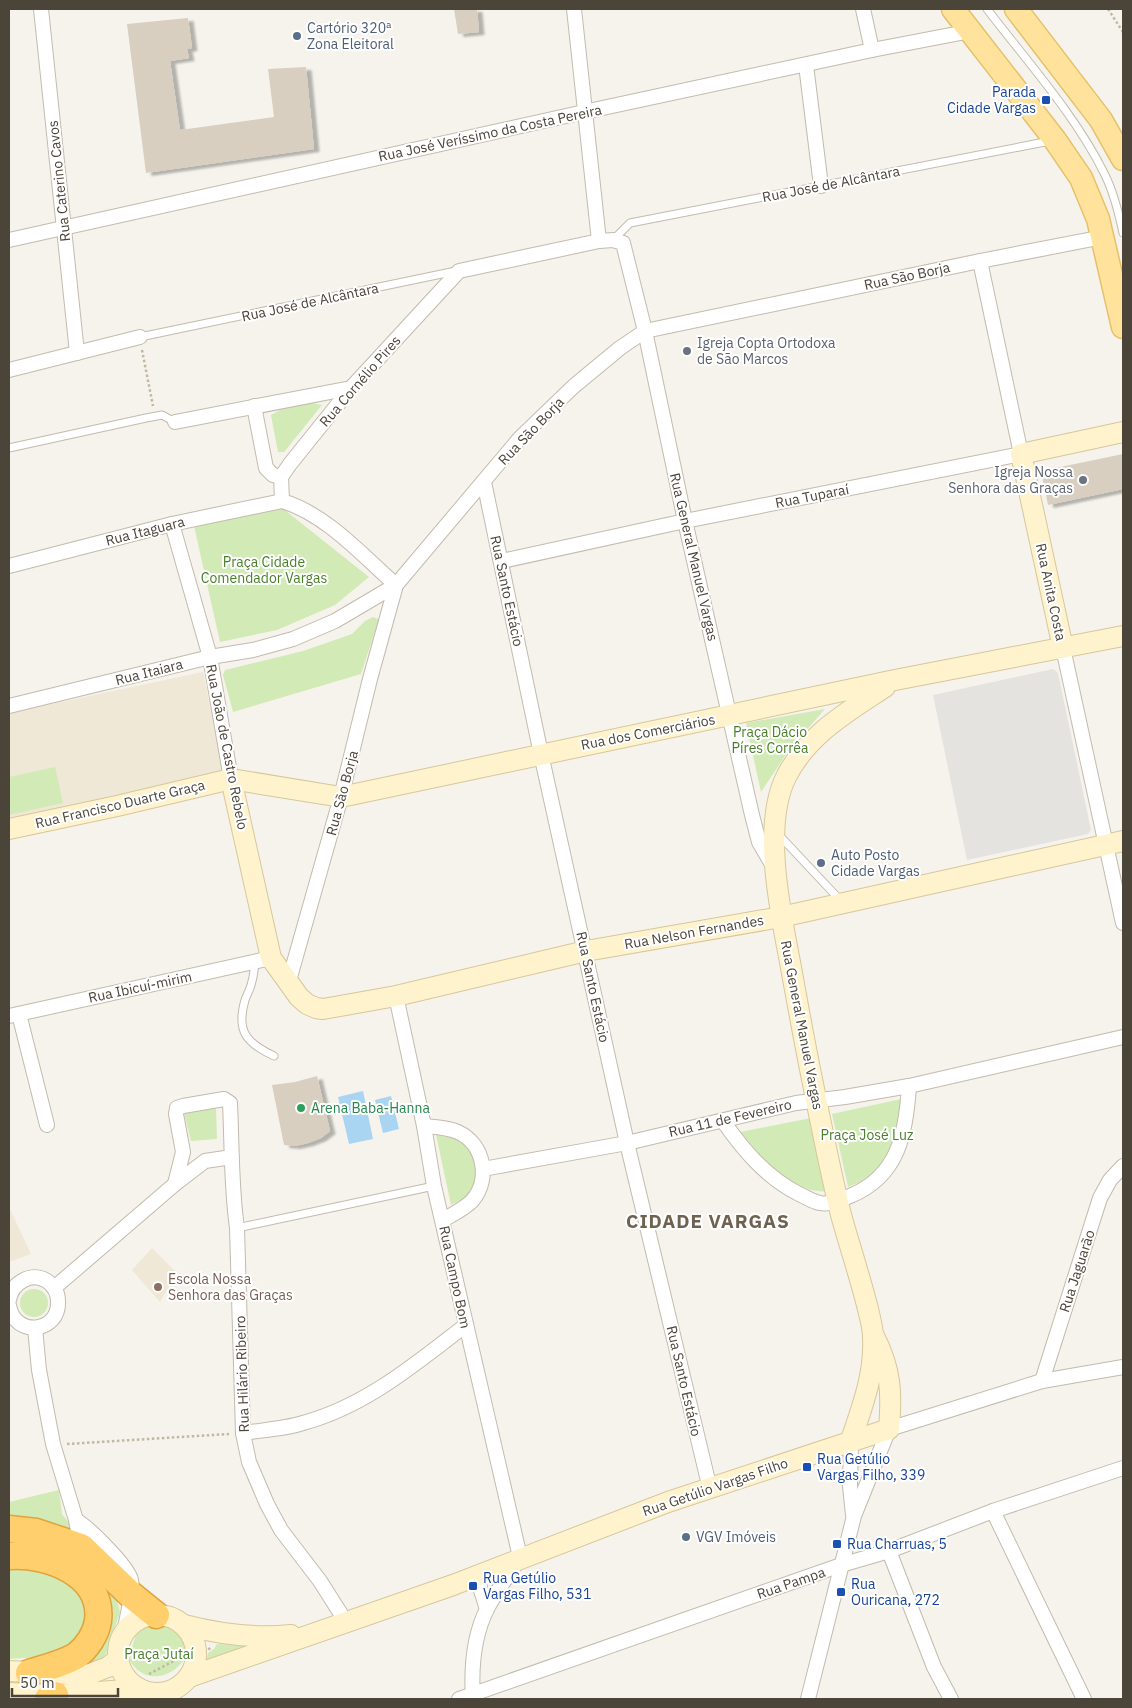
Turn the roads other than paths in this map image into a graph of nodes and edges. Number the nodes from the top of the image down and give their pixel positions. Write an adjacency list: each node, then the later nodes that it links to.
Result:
1 (42, 9): 14 (street, Rua Caterino Cavos)
2 (574, 9): 10 (street, Rua General Manuel Vargas)
3 (863, 9): 8 (street)
4 (953, 9): 7 (main road)
5 (987, 9): 15 (lane)
6 (1016, 9): 12 (main road)
7 (971, 31): 8 (street, Rua José Veríssimo da Costa Pereira); 11 (main road)
8 (872, 50): 9 (street, Rua José Veríssimo da Costa Pereira)
9 (806, 65): 10 (street, Rua José Veríssimo da Costa Pereira); 13 (street)
10 (584, 112): 14 (street, Rua José Veríssimo da Costa Pereira); 17 (street, Rua General Manuel Vargas)
11 (1055, 140): 13 (lane, Rua José de Alcântara); 15 (main road)
12 (1123, 159)
13 (820, 186): 17 (lane, Rua José de Alcântara)
14 (63, 228): 16 (street, Rua José Veríssimo da Costa Pereira); 23 (street, Rua Caterino Cavos)
15 (1113, 235): 18 (street, Rua São Borja); 20 (main road)
16 (9, 240)
17 (612, 241): 19 (street, Rua José de Alcântara); 21 (street, Rua General Manuel Vargas)
18 (980, 261): 21 (street, Rua São Borja); 30 (street, Rua Anita Costa)
19 (459, 270): 22 (lane, Rua José de Alcântara); 25 (street, Rua Cornélio Pires)
20 (1123, 327)
21 (645, 331): 32 (street, Rua São Borja); 34 (street, Rua General Manuel Vargas)
22 (140, 338): 23 (street, Rua José de Alcântara)
23 (77, 353): 24 (street, Rua José de Alcântara)
24 (9, 370)
25 (351, 388): 26 (street); 31 (street, Rua Cornélio Pires)
26 (254, 406): 27 (street); 31 (street)
27 (175, 422): 29 (lane)
28 (1123, 432): 30 (street, Rua Tuparaí)
29 (9, 448)
30 (1021, 454): 34 (street, Rua Tuparaí); 40 (street, Rua Anita Costa)
31 (281, 477): 33 (street)
32 (484, 482): 36 (street, Rua Santo Estácio); 38 (street, Rua São Borja)
33 (282, 501): 35 (street, Rua Itaguara); 38 (street)
34 (685, 521): 36 (street, Rua Tuparaí); 44 (street, Rua General Manuel Vargas)
35 (172, 524): 37 (street, Rua Itaguara); 41 (street, Rua João de Castro Rebelo)
36 (502, 561): 45 (street, Rua Santo Estácio)
37 (9, 566)
38 (396, 585): 41 (street, Rua Itaiara); 47 (street, Rua São Borja)
39 (1123, 636): 40 (street, Rua dos Comerciários)
40 (1064, 648): 42 (street, Rua dos Comerciários); 50 (street, Rua Anita Costa)
41 (210, 657): 43 (street, Rua Itaiara); 46 (street, Rua João de Castro Rebelo)
42 (895, 680): 44 (street, Rua dos Comerciários); 49 (street)
43 (9, 706)
44 (729, 716): 45 (street, Rua dos Comerciários); 51 (street, Rua General Manuel Vargas)
45 (541, 754): 47 (street, Rua dos Comerciários); 55 (street, Rua Santo Estácio)
46 (231, 778): 47 (street, Rua dos Comerciários); 48 (street, Rua Francisco Duarte Graça); 56 (street, Rua João de Castro Rebelo)
47 (341, 797): 56 (street, Rua São Borja)
48 (9, 829)
49 (775, 831): 51 (street); 52 (lane)
50 (1115, 843): 52 (street, Rua Nelson Fernandes); 54 (street, Rua Anita Costa)
51 (775, 868): 53 (street)
52 (843, 903): 53 (street, Rua Nelson Fernandes)
53 (781, 917): 55 (street, Rua Nelson Fernandes); 62 (street, Rua General Manuel Vargas)
54 (1123, 923)
55 (586, 951): 57 (street, Rua Nelson Fernandes); 66 (street, Rua Santo Estácio)
56 (273, 969): 57 (street, Rua Nelson Fernandes); 58 (street, Rua Ibicuí-mirim); 60 (lane)
57 (396, 996): 65 (street, Rua Campo Bom)
58 (14, 1015): 64 (street)
59 (1123, 1037): 61 (street, Rua 11 de Fevereiro)
60 (274, 1056)
61 (908, 1086): 62 (street, Rua 11 de Fevereiro); 72 (street)
62 (816, 1099): 63 (street, Rua 11 de Fevereiro); 72 (street, Rua General Manuel Vargas)
63 (723, 1121): 66 (street, Rua 11 de Fevereiro); 72 (street)
64 (47, 1125)
65 (424, 1126): 69 (street); 71 (street, Rua Campo Bom)
66 (627, 1143): 69 (street, Rua 11 de Fevereiro); 87 (street, Rua Santo Estácio)
67 (232, 1157): 70 (street); 70 (street, Rua Hilário Ribeiro); 74 (street, Rua Hilário Ribeiro)
68 (1123, 1166): 81 (street, Rua Jaguarão)
69 (483, 1169): 73 (street)
70 (175, 1184): 75 (street)
71 (434, 1186): 73 (street, Rua Campo Bom); 74 (lane)
72 (839, 1201): 79 (street, Rua General Manuel Vargas)
73 (443, 1220): 77 (street, Rua Campo Bom)
74 (237, 1228): 84 (street, Rua Hilário Ribeiro)
75 (54, 1288): 76 (street); 78 (street)
76 (9, 1307): 78 (street)
77 (466, 1325): 84 (street); 95 (street, Rua Campo Bom)
78 (34, 1328): 90 (street)
79 (874, 1336): 82 (street, Rua General Manuel Vargas); 83 (street, Rua General Manuel Vargas)
80 (1123, 1367): 81 (street, Rua Getúlio Vargas Filho)
81 (1042, 1381): 83 (street, Rua Getúlio Vargas Filho)
82 (860, 1413): 83 (street); 85 (street, Rua General Manuel Vargas)
83 (890, 1419): 85 (street, Rua Getúlio Vargas Filho); 89 (street)
84 (243, 1433): 101 (street, Rua Hilário Ribeiro)
85 (851, 1440): 87 (street, Rua Getúlio Vargas Filho); 89 (street)
86 (1123, 1468): 88 (street, Rua Pampa)
87 (710, 1489): 95 (street, Rua Getúlio Vargas Filho)
88 (993, 1511): 93 (street, Rua Pampa); 116 (street)
89 (854, 1516): 96 (street)
90 (76, 1520): 92 (street); 98 (street)
91 (9, 1529): 92 (highway)
92 (81, 1548): 98 (highway)
93 (889, 1550): 96 (street, Rua Pampa); 115 (street)
94 (9, 1556): 106 (highway)
95 (520, 1557): 97 (street, Rua Getúlio Vargas Filho); 99 (street)
96 (841, 1565): 111 (street, Rua Pampa); 114 (street)
97 (476, 1575): 99 (street); 101 (street, Rua Getúlio Vargas Filho)
98 (130, 1594): 100 (highway); 104 (street)
99 (487, 1609): 111 (street)
100 (156, 1615): 102 (street, Rua Getúlio Vargas Filho); 104 (street)
101 (346, 1622): 103 (street, Rua Getúlio Vargas Filho)
102 (184, 1625): 103 (street, Rua Getúlio Vargas Filho); 107 (street)
103 (315, 1633): 107 (street, Rua Getúlio Vargas Filho)
104 (124, 1634): 105 (street)
105 (118, 1659): 106 (street); 108 (street)
106 (19, 1672)
107 (186, 1680): 108 (street, Rua Getúlio Vargas Filho); 112 (street)
108 (141, 1684): 110 (street, Rua Getúlio Vargas Filho)
109 (9, 1693): 110 (street, Rua Getúlio Vargas Filho)
110 (51, 1697)
111 (473, 1697): 113 (street, Rua Pampa)
112 (169, 1699)
113 (459, 1699)
114 (808, 1699)
115 (951, 1699)
116 (1084, 1699)

